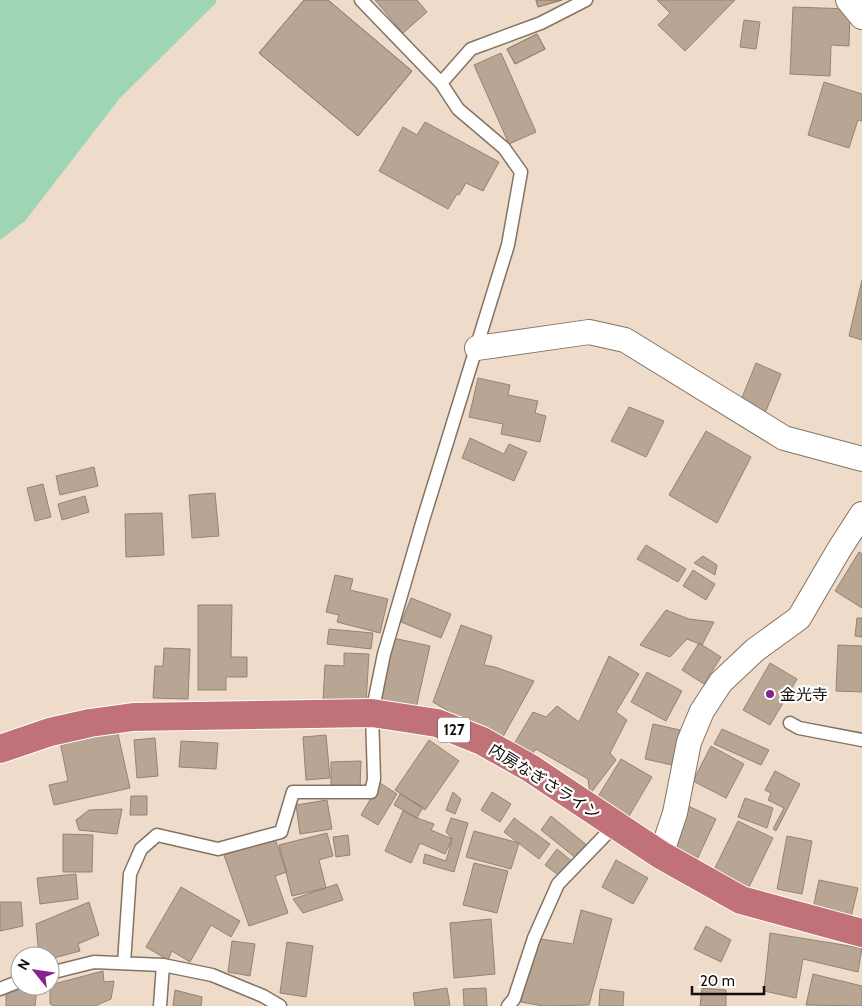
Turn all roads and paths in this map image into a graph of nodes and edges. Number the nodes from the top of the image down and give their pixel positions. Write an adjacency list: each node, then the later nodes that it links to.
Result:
1 (361, 0): 5 (lane)
2 (586, 0): 5 (lane)
3 (848, 0): 4 (street)
4 (862, 17)
5 (441, 83): 6 (lane)
6 (477, 348): 7 (street); 9 (lane)
7 (862, 460)
8 (862, 514): 14 (street)
9 (372, 713): 12 (highway, 内房なぎさライン / 127); 13 (highway, 内房なぎさライン / 127); 16 (lane)
10 (790, 723): 11 (lane)
11 (862, 740)
12 (0, 749)
13 (615, 826): 14 (highway, 内房なぎさライン / 127); 21 (lane)
14 (661, 855): 15 (highway, 内房なぎさライン / 127)
15 (862, 933)
16 (124, 963): 17 (lane); 18 (lane)
17 (163, 964): 19 (lane); 20 (lane)
18 (60, 970)
19 (160, 1006)
20 (280, 1006)
21 (508, 1006)

